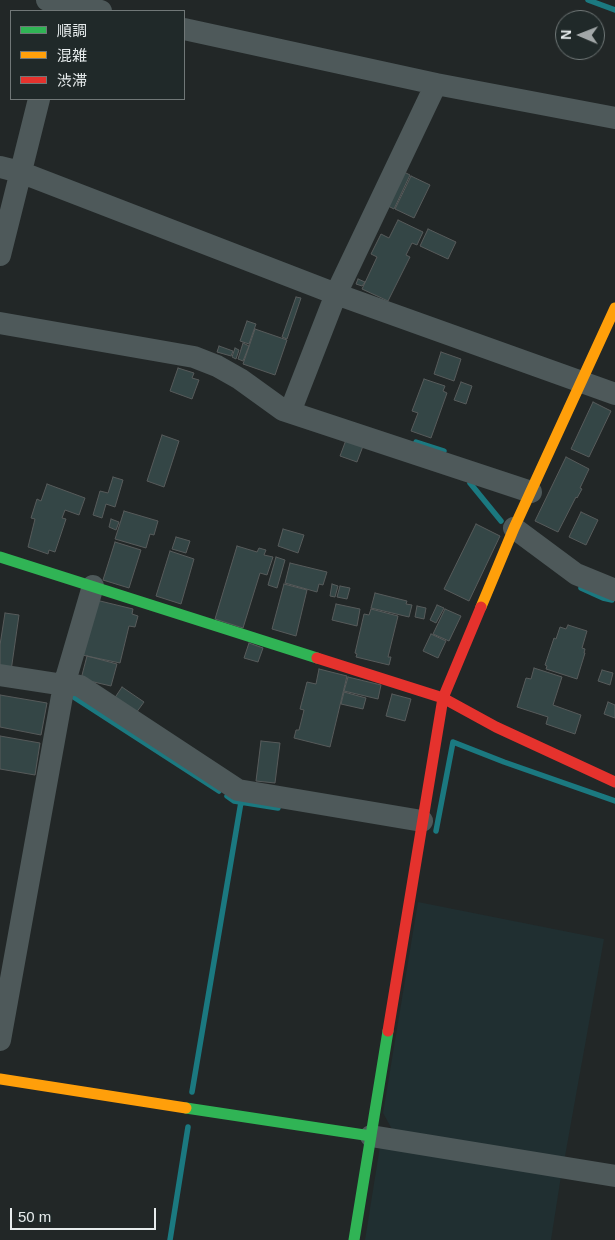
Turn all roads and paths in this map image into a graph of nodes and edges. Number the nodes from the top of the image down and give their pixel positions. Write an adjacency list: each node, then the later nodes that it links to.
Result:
1 (58, 5): 2 (street)
2 (94, 10)
3 (185, 29): 4 (street)
4 (436, 84): 6 (street); 9 (street)
5 (39, 100): 7 (street)
6 (615, 118)
7 (10, 170): 8 (street); 9 (street)
8 (0, 256)
9 (336, 294): 12 (street); 14 (street)
10 (615, 308): 12 (street)
11 (0, 323): 14 (street)
12 (581, 382): 13 (street); 15 (street)
13 (615, 394)
14 (290, 412): 15 (street)
15 (531, 492): 16 (street)
16 (514, 528): 19 (street); 22 (street)
17 (0, 557): 18 (street)
18 (92, 586): 21 (street); 22 (street)
19 (615, 590)
20 (0, 675): 21 (street)
21 (64, 684): 24 (street); 25 (street)
22 (443, 698): 23 (street); 24 (street)
23 (615, 782)
24 (422, 821): 27 (street)
25 (0, 1040)
26 (0, 1079): 27 (street)
27 (371, 1136): 28 (street); 29 (street)
28 (615, 1176)
29 (354, 1240)

